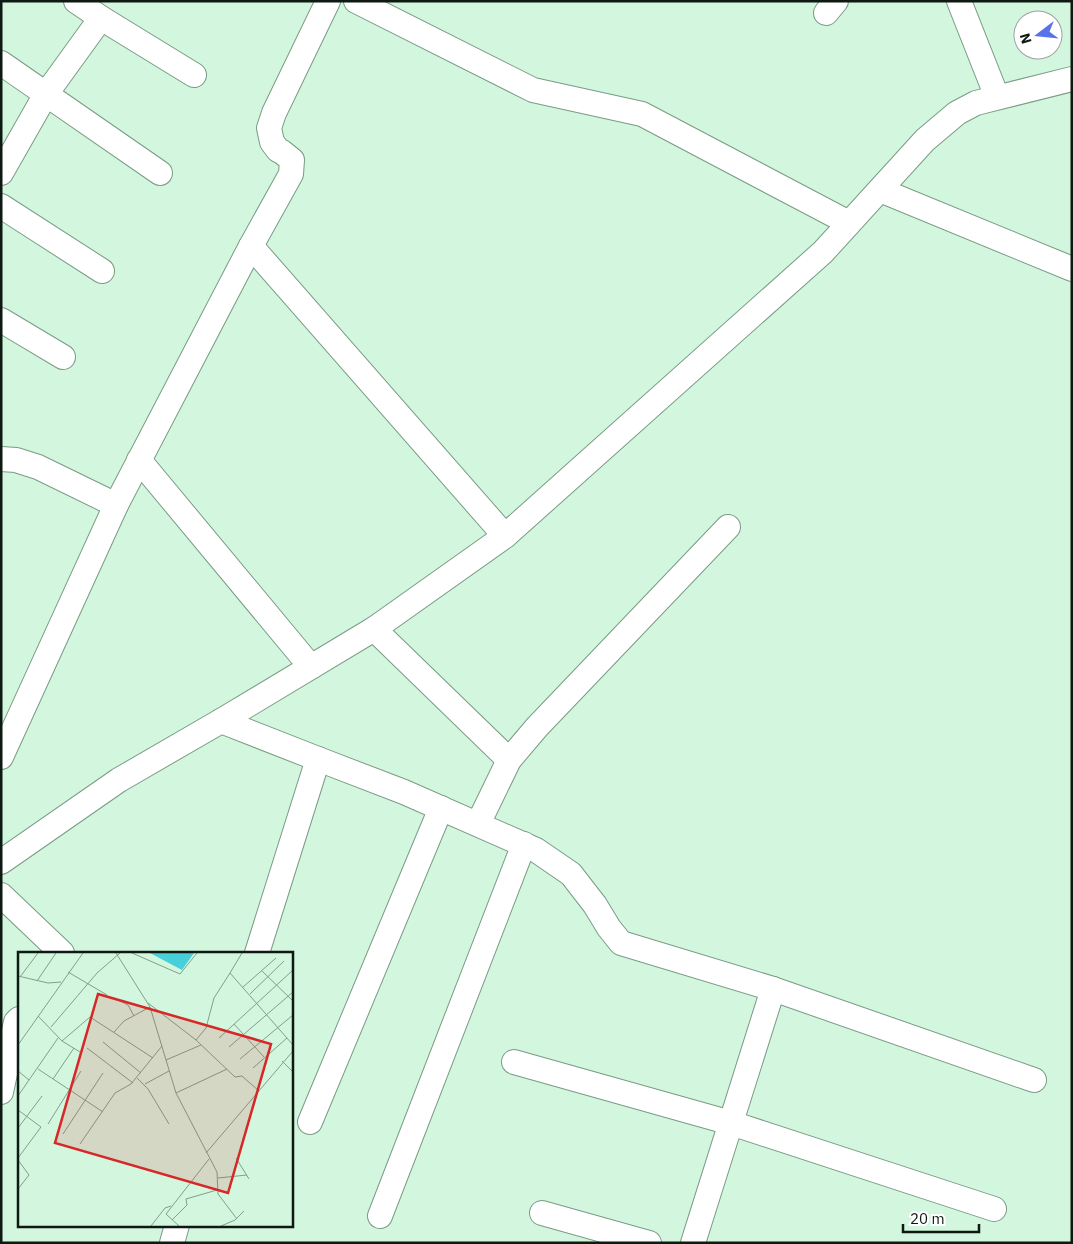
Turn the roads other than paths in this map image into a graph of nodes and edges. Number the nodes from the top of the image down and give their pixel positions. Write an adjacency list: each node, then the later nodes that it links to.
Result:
1 (76, 1): 5 (street)
2 (328, 1): 16 (street)
3 (356, 1): 15 (street)
4 (959, 1): 10 (street)
5 (102, 18): 7 (street); 9 (street)
6 (1, 63): 9 (street)
7 (194, 75)
8 (1072, 79): 10 (street)
9 (46, 94): 11 (street); 12 (street)
10 (997, 97): 13 (street)
11 (1, 173)
12 (160, 173)
13 (880, 190): 15 (street); 17 (street)
14 (1, 206): 18 (street)
15 (849, 223): 25 (street)
16 (251, 246): 22 (street); 25 (street)
17 (1072, 269)
18 (102, 271)
19 (1, 320): 20 (street)
20 (62, 357)
21 (1, 459): 23 (street)
22 (139, 460): 23 (street); 27 (street)
23 (116, 505): 29 (street)
24 (728, 527): 31 (street)
25 (505, 536): 26 (street)
26 (374, 629): 27 (street); 31 (street)
27 (311, 667): 28 (street)
28 (221, 721): 30 (street); 35 (street)
29 (1, 757)
30 (318, 760): 32 (street); 38 (street)
31 (509, 760): 33 (street)
32 (441, 808): 33 (street); 44 (street)
33 (478, 824): 34 (street)
34 (524, 844): 39 (street); 48 (street)
35 (1, 862)
36 (1, 895): 37 (street)
37 (61, 952)
38 (257, 952)
39 (773, 989): 42 (street); 45 (street)
40 (18, 1020): 43 (street)
41 (514, 1062): 45 (street)
42 (1034, 1080)
43 (1, 1092)
44 (310, 1122)
45 (730, 1123): 46 (street); 52 (street)
46 (994, 1209)
47 (542, 1213): 51 (street)
48 (380, 1216)
49 (177, 1226): 50 (street)
50 (172, 1243)
51 (649, 1243)
52 (693, 1243)

